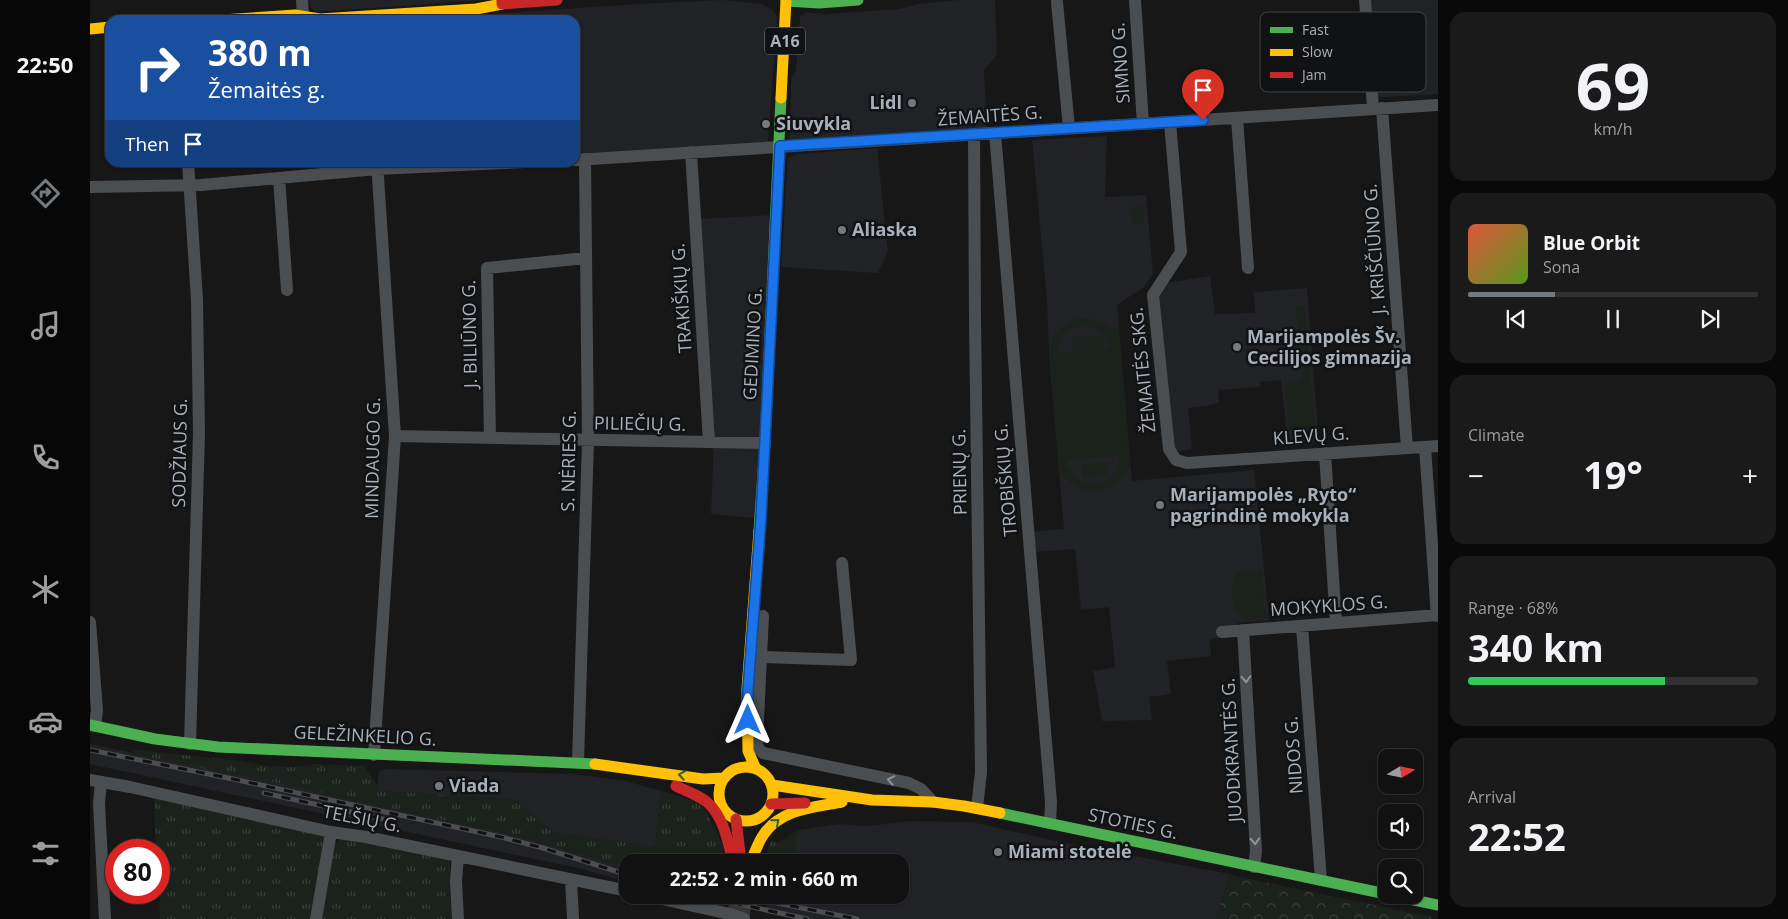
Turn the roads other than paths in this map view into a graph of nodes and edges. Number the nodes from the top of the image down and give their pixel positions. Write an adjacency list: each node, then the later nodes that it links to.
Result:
1 (302, 0): 9 (street)
2 (557, 0): 6 (main road)
3 (783, 0): 4 (main road); 22 (main road, GEDIMINO G. / A16)
4 (858, 0)
5 (1134, 0): 18 (street, SIMNO G.)
6 (502, 2): 8 (main road)
7 (1057, 2): 19 (street)
8 (485, 4): 10 (main road)
9 (303, 15)
10 (392, 15)
11 (105, 28): 12 (main road)
12 (90, 29)
13 (1376, 92): 15 (street, J. KRIŠČIŪNO G.)
14 (1438, 105): 15 (street, ŽEMAITĖS G.)
15 (1378, 108): 16 (street, ŽEMAITĖS G.); 40 (street, J. KRIŠČIŪNO G.)
16 (1237, 118): 17 (street, ŽEMAITĖS G.); 32 (street)
17 (1170, 122): 18 (street, ŽEMAITĖS G.); 42 (street, ŽEMAITĖS SKG.)
18 (1143, 124): 19 (street, ŽEMAITĖS G.)
19 (1069, 128): 20 (street, ŽEMAITĖS G.)
20 (995, 133): 21 (street, ŽEMAITĖS G.); 70 (street, TROBIŠKIŲ G.)
21 (974, 135): 22 (street, ŽEMAITĖS G.); 68 (street, PRIENŲ G.)
22 (780, 146): 23 (street, ŽEMAITĖS G.); 38 (main road, GEDIMINO G. / A16)
23 (691, 152): 24 (street, ŽEMAITĖS G.); 37 (street, TRAKIŠKIŲ G.)
24 (580, 160): 31 (street, S. NĖRIES G.)
25 (188, 167): 29 (street, SODŽIAUS G.)
26 (369, 167): 28 (street)
27 (377, 167): 34 (street, MINDAUGO G.)
28 (279, 178): 29 (street); 33 (street)
29 (189, 184): 30 (street); 54 (street, SODŽIAUS G.)
30 (90, 187)
31 (586, 258): 35 (street, J. BILIŪNO G.); 36 (street, S. NĖRIES G.)
32 (1248, 268)
33 (287, 290)
34 (395, 436): 35 (street, PILIEČIŲ G.); 55 (street, MINDAUGO G.)
35 (490, 438): 36 (street, PILIEČIŲ G.)
36 (588, 440): 37 (street, PILIEČIŲ G.); 56 (street, S. NĖRIES G.)
37 (709, 442): 38 (street, PILIEČIŲ G.)
38 (765, 443): 44 (main road, GEDIMINO G. / A16)
39 (1432, 446): 40 (street, KLEVŲ G.); 45 (street)
40 (1407, 448): 41 (street, KLEVŲ G.)
41 (1325, 453): 42 (street, KLEVŲ G.); 47 (street)
42 (1187, 463)
43 (842, 563): 51 (street)
44 (756, 576): 51 (street); 52 (main road, GEDIMINO G. / A16)
45 (1438, 616): 47 (street, MOKYKLOS G.)
46 (90, 622): 53 (street)
47 (1336, 622): 48 (street, MOKYKLOS G.)
48 (1302, 626): 49 (street, MOKYKLOS G.); 80 (street, NIDOS G.)
49 (1243, 630): 50 (street, MOKYKLOS G.); 78 (street, JUODKRANTĖS G., one-way to 78)
50 (1222, 632)
51 (762, 657): 66 (street, one-way to 51)
52 (748, 689): 57 (main road, GEDIMINO G. / A16); 59 (main road, GEDIMINO G. / A16)
53 (92, 726): 54 (main road, GELEŽINKELIO G.)
54 (190, 744): 55 (main road, GELEŽINKELIO G.)
55 (374, 755): 56 (main road, GELEŽINKELIO G.)
56 (578, 762): 58 (main road, GELEŽINKELIO G.)
57 (756, 769): 59 (main road); 61 (main road)
58 (639, 770): 59 (main road, GELEŽINKELIO G., one-way to 58); 62 (main road, GELEŽINKELIO G.)
59 (727, 775): 63 (main road)
60 (96, 781): 72 (street, TELŠIŲ G.); 83 (street)
61 (772, 785): 64 (main road, STOTIES G.); 67 (main road)
62 (676, 786): 63 (main road, GELEŽINKELIO G.); 73 (main road)
63 (720, 800): 69 (main road)
64 (872, 800): 65 (main road, STOTIES G.); 66 (main road, STOTIES G.)
65 (842, 802): 67 (main road, STOTIES G.); 76 (main road, one-way to 65)
66 (932, 802): 68 (main road, STOTIES G.)
67 (771, 804): 71 (main road)
68 (977, 808): 70 (main road, STOTIES G.)
69 (736, 819): 71 (main road); 74 (main road)
70 (1050, 823): 78 (main road, STOTIES G.)
71 (751, 828): 75 (main road)
72 (331, 832): 77 (street, TELŠIŲ G.); 90 (street)
73 (731, 854)
74 (741, 854)
75 (744, 854)
76 (754, 854)
77 (458, 857): 79 (street, TELŠIŲ G.); 91 (street)
78 (1254, 867): 80 (main road, STOTIES G.)
79 (572, 879): 82 (street, TELŠIŲ G.); 92 (street)
80 (1321, 880): 84 (main road, STOTIES G.)
81 (90, 889): 83 (street)
82 (619, 889)
83 (104, 891): 89 (street)
84 (1378, 893)
85 (1423, 902): 87 (main road, STOTIES G.)
86 (679, 904): 88 (street)
87 (1438, 905)
88 (730, 917): 93 (street)
89 (104, 919)
90 (316, 919)
91 (458, 919)
92 (573, 919)
93 (744, 919)

